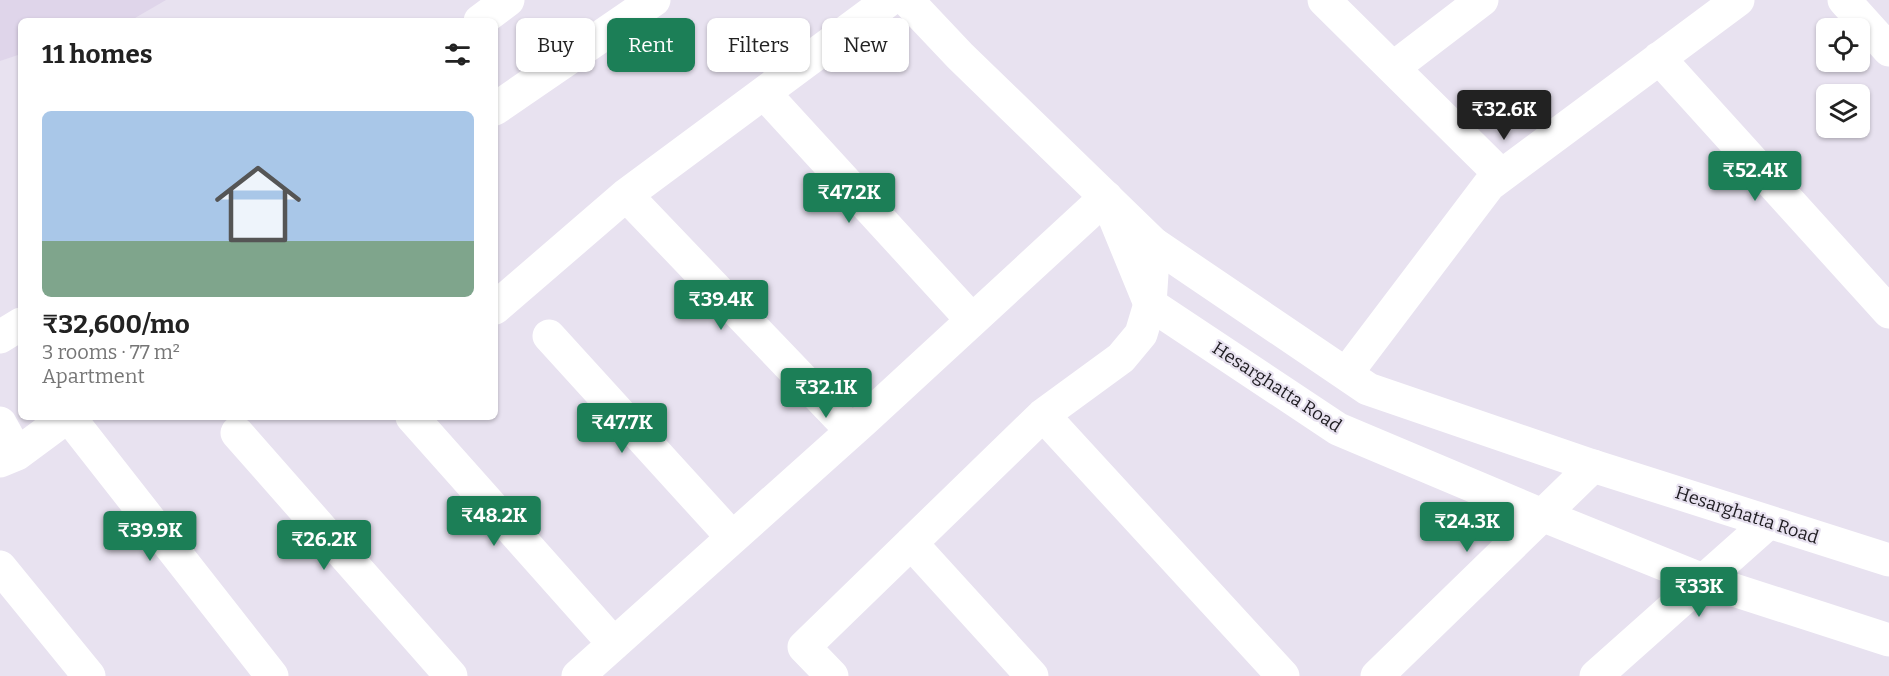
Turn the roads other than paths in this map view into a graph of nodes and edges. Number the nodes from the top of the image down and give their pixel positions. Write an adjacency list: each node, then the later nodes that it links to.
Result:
1 (508, 0): 9 (street)
2 (654, 0): 14 (street)
3 (889, 0): 13 (street)
4 (907, 0): 17 (street, Hesarghatta Road)
5 (1324, 0): 12 (street)
6 (1482, 0): 12 (street)
7 (1738, 0): 11 (street)
8 (1844, 0): 10 (street)
9 (484, 18)
10 (1889, 50)
11 (1659, 58): 15 (street); 21 (street)
12 (1393, 68): 15 (street)
13 (764, 93): 16 (street); 22 (street)
14 (498, 107)
15 (1501, 175): 26 (street)
16 (626, 195): 20 (street); 32 (street)
17 (1106, 197): 18 (street, Hesarghatta Road); 19 (street, Hesarghatta Road); 22 (street)
18 (1154, 244): 19 (street); 35 (street, Hesarghatta Road)
19 (1150, 304): 27 (street); 36 (street, Hesarghatta Road)
20 (498, 305)
21 (1889, 312)
22 (972, 320): 32 (street)
23 (18, 326): 25 (street)
24 (549, 336): 38 (street)
25 (0, 337)
26 (1352, 366)
27 (1042, 416): 39 (street); 51 (street)
28 (64, 420): 34 (street)
29 (70, 420): 46 (street)
30 (415, 420): 44 (street)
31 (0, 423): 34 (street)
32 (851, 430): 38 (street)
33 (237, 433): 47 (street)
34 (8, 457)
35 (1593, 466): 36 (street); 37 (street, Hesarghatta Road)
36 (1542, 515): 42 (street, Hesarghatta Road); 52 (street)
37 (1768, 523): 40 (street, Hesarghatta Road); 42 (street)
38 (732, 537): 44 (street)
39 (911, 543): 49 (street); 50 (street)
40 (1889, 560)
41 (0, 567): 45 (street)
42 (1703, 580): 43 (street, Hesarghatta Road); 53 (street)
43 (1889, 640)
44 (614, 644): 48 (street)
45 (89, 676)
46 (272, 676)
47 (451, 676)
48 (578, 676)
49 (832, 676)
50 (1032, 676)
51 (1283, 676)
52 (1377, 676)
53 (1596, 676)

